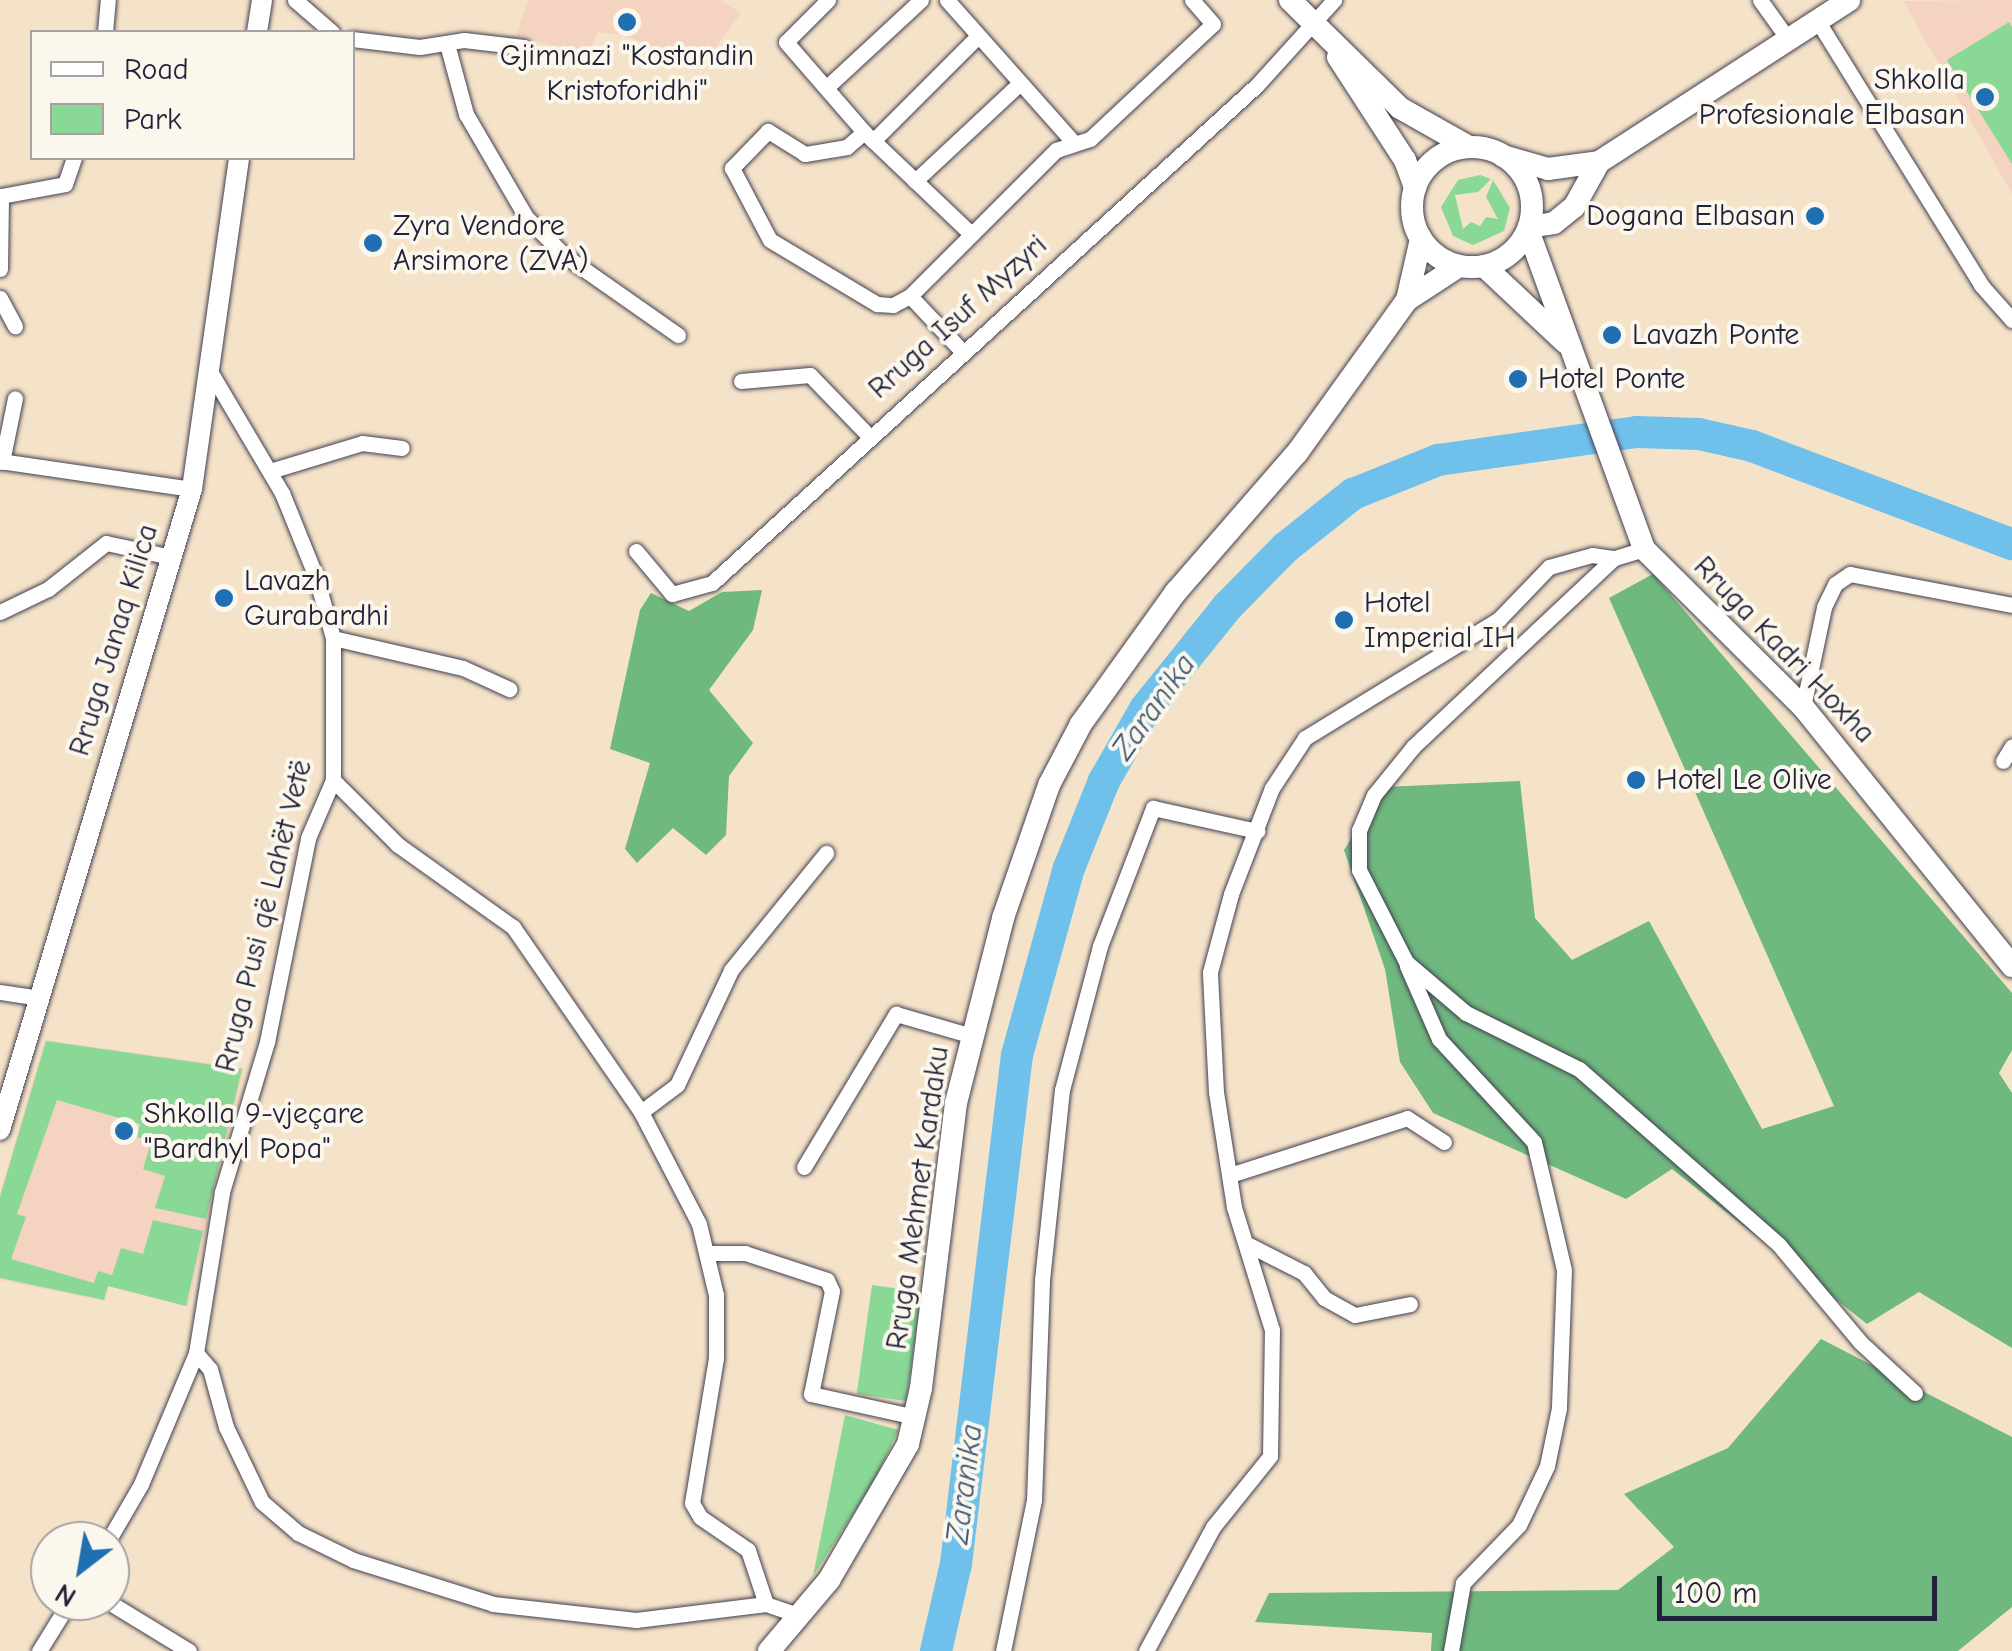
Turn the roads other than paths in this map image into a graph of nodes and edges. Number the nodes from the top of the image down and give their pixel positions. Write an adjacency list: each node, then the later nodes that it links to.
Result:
1 (108, 0): 14 (street)
2 (262, 0): 15 (street)
3 (295, 0): 16 (street)
4 (828, 0): 24 (street)
5 (921, 0): 24 (street)
6 (947, 0): 17 (street)
7 (1192, 0): 26 (street)
8 (1290, 0): 13 (main road)
9 (1334, 0): 13 (street, Rruga Isuf Myzyri)
10 (1760, 0): 19 (street)
11 (1849, 0): 12 (main road)
12 (1817, 20): 19 (main road); 46 (street)
13 (1315, 26): 22 (main road); 50 (street, Rruga Isuf Myzyri)
14 (106, 30)
15 (258, 30)
16 (330, 30)
17 (978, 36): 23 (street); 25 (street)
18 (355, 39): 20 (street)
19 (1788, 39): 31 (main road)
20 (448, 44): 21 (street); 48 (street)
21 (524, 47)
22 (1335, 48): 27 (main road); 33 (main road)
23 (1020, 84): 26 (street); 32 (street)
24 (827, 88): 25 (street)
25 (868, 136): 32 (street); 43 (street)
26 (1073, 142): 37 (street)
27 (1468, 147): 28 (main road); 33 (main road)
28 (1503, 156): 31 (main road); 36 (main road)
29 (73, 160): 34 (street)
30 (239, 160): 51 (street, Rruga Janaq Kilica)
31 (1600, 162): 35 (main road)
32 (916, 181): 37 (street)
33 (1415, 188): 38 (main road)
34 (0, 196): 42 (street)
35 (1574, 207): 36 (main road); 39 (main road)
36 (1528, 228): 39 (main road, Rruga Kadri Hoxha); 41 (main road)
37 (968, 231): 43 (street)
38 (1421, 239): 40 (main road); 45 (main road, Rruga Mehmet Kardaku)
39 (1545, 264): 49 (main road, Rruga Kadri Hoxha)
40 (1460, 266): 41 (main road); 45 (main road, Rruga Mehmet Kardaku)
41 (1484, 266): 49 (main road, Rruga Kadri Hoxha)
42 (0, 269)
43 (910, 296): 50 (street)
44 (0, 298): 47 (street)
45 (1407, 300): 77 (main road, Rruga Mehmet Kardaku)
46 (2012, 320)
47 (15, 326)
48 (678, 335)
49 (1568, 345): 59 (main road, Rruga Kadri Hoxha)
50 (960, 350): 54 (street, Rruga Isuf Myzyri)
51 (208, 368): 57 (street, Rruga Pusi që Lahët Vetë); 58 (street, Rruga Janaq Kilica)
52 (741, 381): 54 (street)
53 (16, 398): 56 (street)
54 (869, 436): 60 (street, Rruga Isuf Myzyri)
55 (402, 448): 57 (street)
56 (1, 462): 58 (street)
57 (270, 472): 65 (street, Rruga Pusi që Lahët Vetë)
58 (192, 488): 61 (street, Rruga Janaq Kilica)
59 (1639, 540): 62 (street); 67 (main road, Rruga Kadri Hoxha)
60 (636, 551)
61 (171, 558): 64 (street); 76 (street, Rruga Janaq Kilica)
62 (1614, 558): 71 (street); 73 (street)
63 (2012, 605): 67 (street)
64 (0, 612)
65 (334, 638): 66 (street); 70 (street, Rruga Pusi që Lahët Vetë)
66 (509, 688)
67 (1803, 707): 74 (main road, Rruga Kadri Hoxha)
68 (2012, 746): 69 (street)
69 (2003, 761)
70 (333, 780): 79 (street); 87 (street, Rruga Pusi që Lahët Vetë)
71 (1257, 831): 83 (street); 98 (street)
72 (826, 853): 79 (street)
73 (1406, 962): 88 (street); 100 (street)
74 (2012, 966)
75 (0, 992): 76 (street)
76 (40, 998): 78 (street, Rruga Janaq Kilica)
77 (972, 1036): 82 (street); 89 (main road, Rruga Mehmet Kardaku)
78 (4, 1099): 80 (street, Rruga Janaq Kilica)
79 (641, 1112): 85 (street)
80 (0, 1130)
81 (1444, 1142): 83 (street)
82 (804, 1167)
83 (1234, 1174): 84 (street)
84 (1249, 1245): 86 (street); 99 (street)
85 (710, 1253): 89 (street); 91 (street)
86 (1410, 1304)
87 (196, 1353): 90 (street, Rruga Pusi që Lahët Vetë); 91 (street)
88 (1915, 1393)
89 (916, 1417): 93 (main road, Rruga Mehmet Kardaku)
90 (120, 1521)
91 (766, 1604): 93 (street)
92 (130, 1615): 96 (street)
93 (801, 1616): 97 (main road, Rruga Mehmet Kardaku)
94 (57, 1621): 95 (street)
95 (38, 1651)
96 (188, 1651)
97 (769, 1651)
98 (1003, 1651)
99 (1146, 1651)
100 (1452, 1651)

